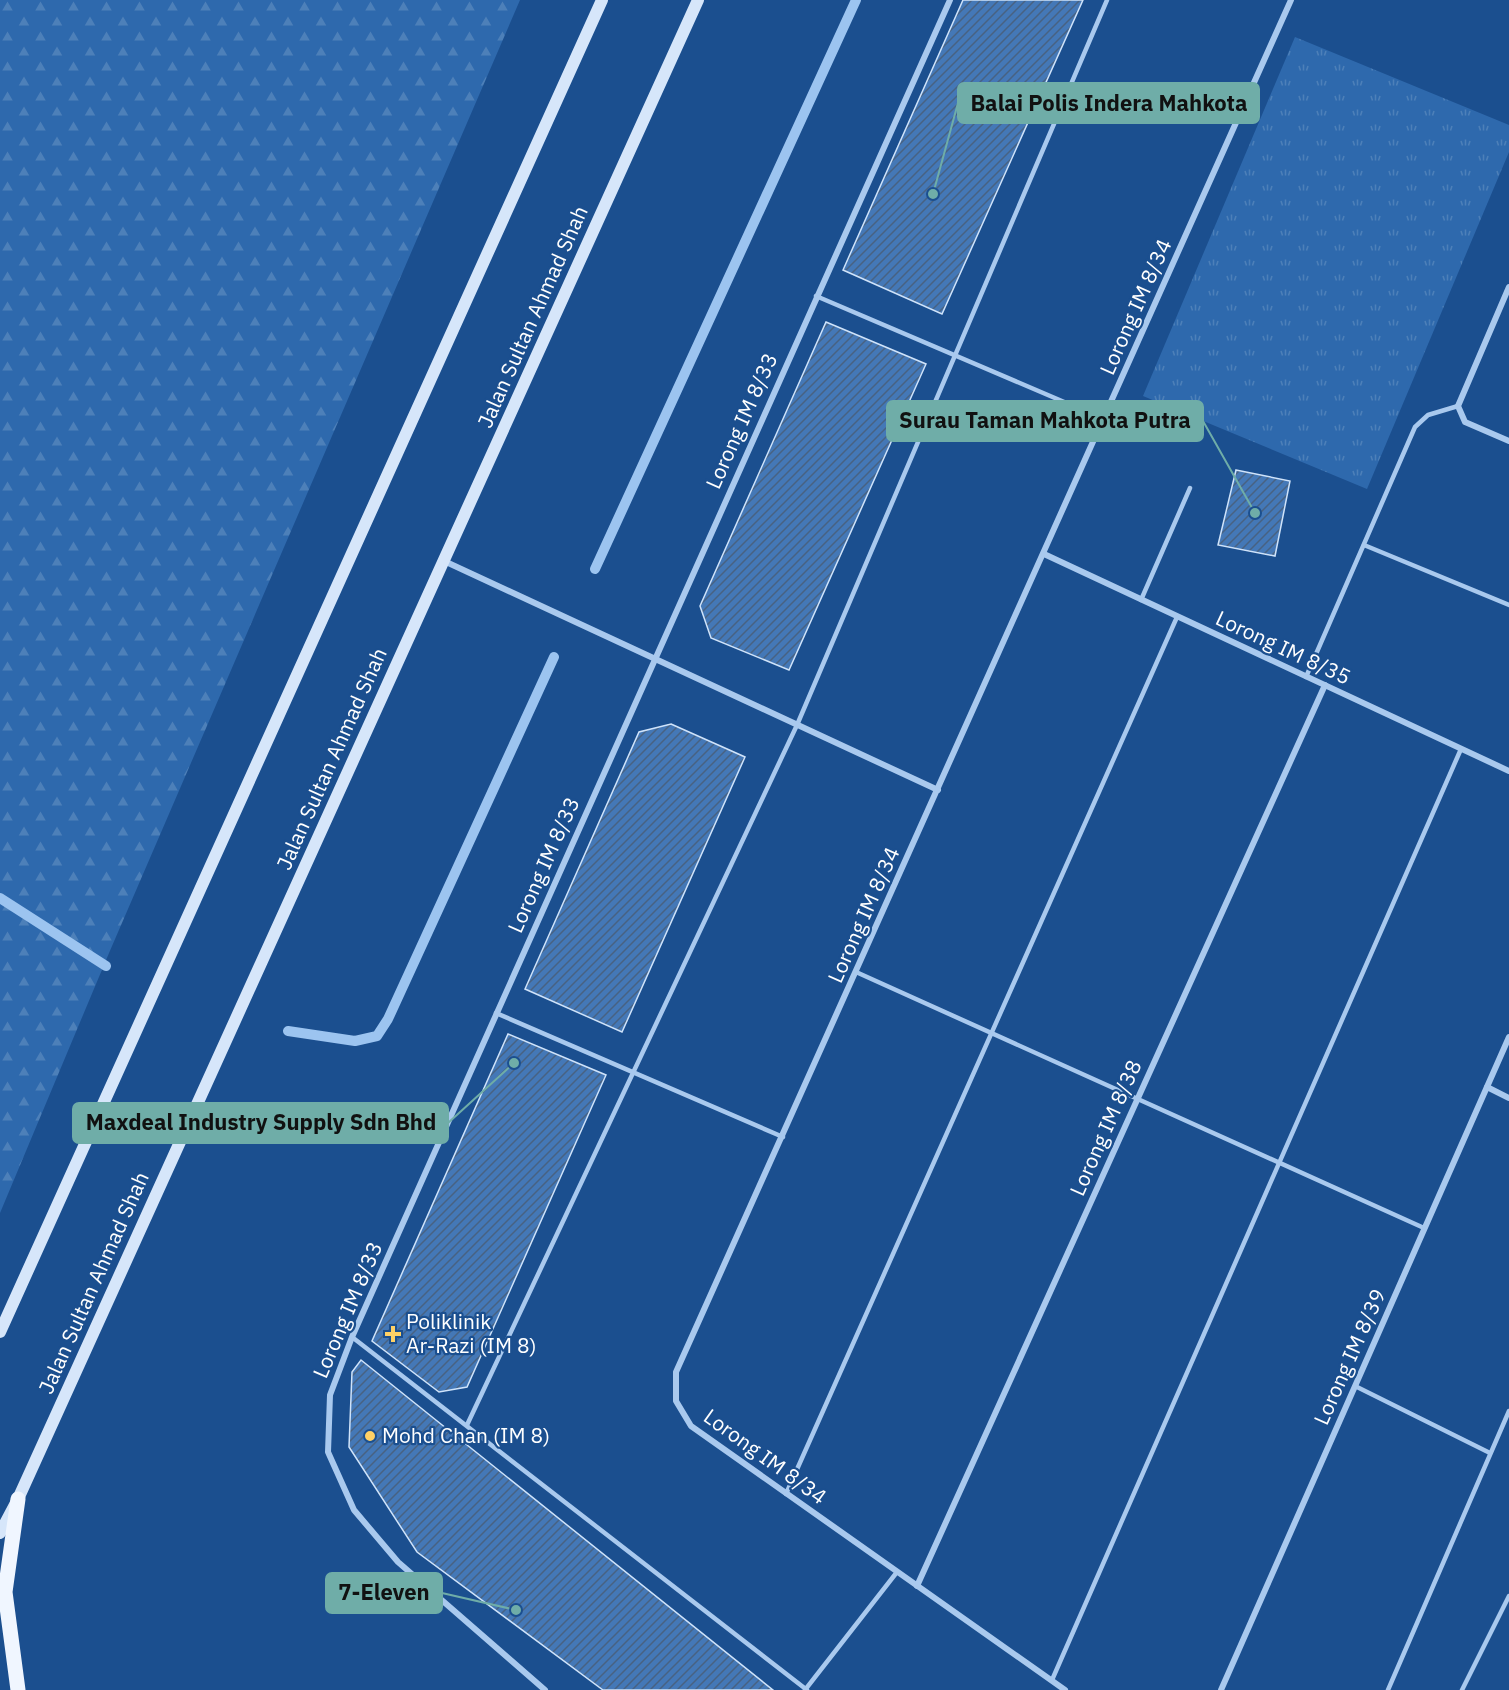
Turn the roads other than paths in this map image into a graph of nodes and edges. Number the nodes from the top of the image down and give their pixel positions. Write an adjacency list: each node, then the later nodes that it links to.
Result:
1 (602, 0): 37 (main road)
2 (698, 0): 15 (main road, Jalan Sultan Ahmad Shah)
3 (950, 0): 7 (street, Lorong IM 8/33)
4 (1107, 0): 8 (lane)
5 (1291, 0): 10 (street, Lorong IM 8/34)
6 (1509, 287): 9 (street)
7 (816, 296): 8 (lane); 19 (street, Lorong IM 8/33)
8 (955, 356): 10 (lane); 22 (lane)
9 (1458, 406): 11 (street); 13 (lane)
10 (1104, 419): 14 (street, Lorong IM 8/34)
11 (1509, 441)
12 (1190, 488): 16 (lane)
13 (1364, 545): 17 (lane); 20 (lane)
14 (1044, 554): 16 (street, Lorong IM 8/35); 25 (street, Lorong IM 8/34)
15 (444, 561): 19 (street); 44 (main road, Jalan Sultan Ahmad Shah)
16 (1141, 600): 18 (street, Lorong IM 8/35)
17 (1509, 604)
18 (1178, 617): 20 (street, Lorong IM 8/35); 28 (lane)
19 (654, 658): 22 (street); 27 (street, Lorong IM 8/33)
20 (1306, 677): 21 (street, Lorong IM 8/35)
21 (1325, 685): 23 (street, Lorong IM 8/35); 32 (street, Lorong IM 8/38)
22 (797, 725): 25 (street); 30 (lane)
23 (1461, 749): 24 (street, Lorong IM 8/35); 35 (lane)
24 (1509, 771)
25 (938, 790): 26 (street, Lorong IM 8/34)
26 (856, 972): 28 (lane); 34 (street, Lorong IM 8/34)
27 (496, 1013): 30 (lane); 38 (street, Lorong IM 8/33)
28 (992, 1033): 32 (lane); 43 (lane)
29 (1509, 1036): 31 (street, Lorong IM 8/39)
30 (633, 1073): 34 (lane); 41 (lane)
31 (1487, 1087): 33 (street); 36 (street, Lorong IM 8/39)
32 (1137, 1098): 35 (lane); 47 (street, Lorong IM 8/38)
33 (1509, 1098)
34 (783, 1137): 43 (street, Lorong IM 8/34)
35 (1280, 1163): 36 (lane); 49 (lane)
36 (1424, 1228): 39 (street, Lorong IM 8/39)
37 (0, 1332)
38 (352, 1337): 41 (lane); 51 (street, Lorong IM 8/33)
39 (1355, 1386): 42 (lane); 54 (street, Lorong IM 8/39)
40 (1509, 1411): 42 (lane)
41 (467, 1425): 52 (lane)
42 (1490, 1453): 55 (lane)
43 (786, 1494): 46 (street, Lorong IM 8/34)
44 (18, 1498): 45 (main road, Jalan Sultan Ahmad Shah); 50 (main road)
45 (0, 1533)
46 (897, 1572): 47 (street, Lorong IM 8/34); 52 (lane)
47 (917, 1586): 49 (street, Lorong IM 8/34)
48 (1509, 1596): 56 (lane)
49 (1052, 1680): 53 (street, Lorong IM 8/34)
50 (18, 1690)
51 (545, 1690)
52 (806, 1690)
53 (1065, 1690)
54 (1221, 1690)
55 (1388, 1690)
56 (1462, 1690)

